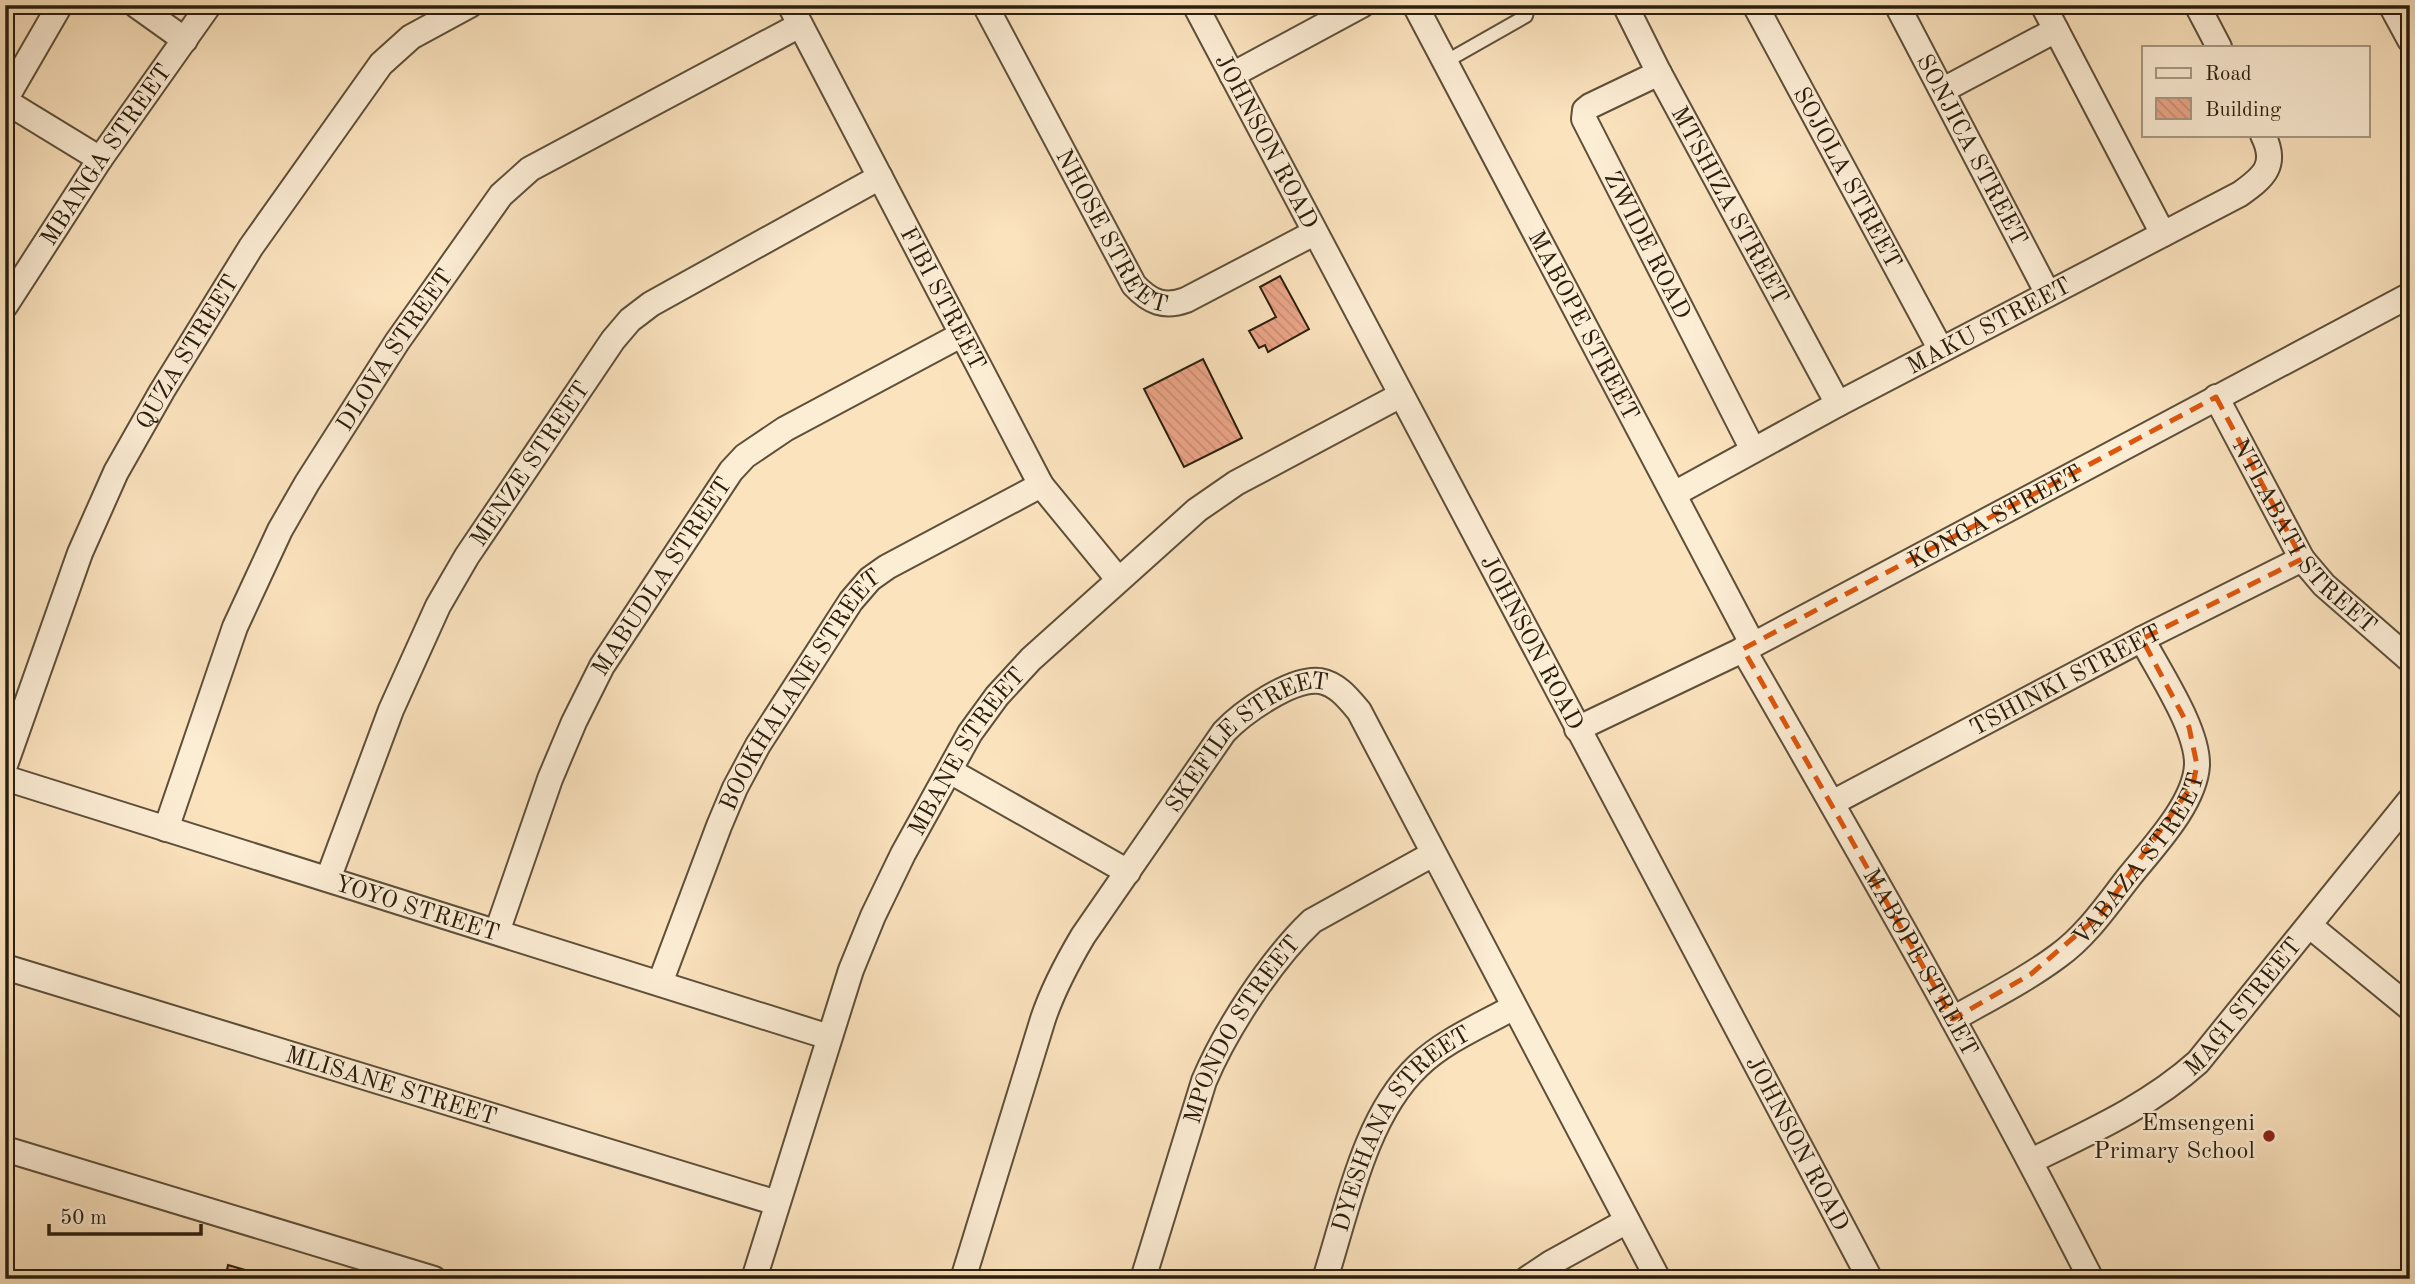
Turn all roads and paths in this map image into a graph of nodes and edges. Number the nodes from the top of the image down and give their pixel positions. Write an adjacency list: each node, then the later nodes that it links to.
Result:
1 (60, 5): 25 (street)
2 (136, 5): 18 (street)
3 (209, 5): 18 (street, MBANGA STREET)
4 (470, 5): 48 (street, QUZA STREET)
5 (985, 5): 29 (street, NHOSE STREET)
6 (1195, 5): 23 (street, JOHNSON ROAD)
7 (1362, 5): 23 (street)
8 (1415, 5): 21 (street, MABOPE STREET)
9 (1529, 5): 21 (lane)
10 (1625, 5): 22 (street, MTSHIZA STREET)
11 (1755, 5): 35 (street, SOJOLA STREET)
12 (1897, 5): 24 (street, SONJICA STREET)
13 (2043, 5): 17 (street)
14 (2197, 5): 20 (street)
15 (2391, 5): 19 (street)
16 (795, 15): 28 (street, FIBI STREET); 53 (street, DLOVA STREET)
17 (2056, 30): 24 (street); 30 (street)
18 (184, 40): 27 (street, MBANGA STREET)
19 (2410, 40)
20 (2218, 46)
21 (1445, 62): 41 (street, MABOPE STREET)
22 (1659, 73): 38 (street, MTSHIZA STREET); 39 (street, ZWIDE ROAD)
23 (1232, 75): 29 (street, JOHNSON ROAD)
24 (1943, 90): 31 (street, SONJICA STREET)
25 (5, 101): 27 (street)
26 (2263, 136): 30 (street, MAKU STREET)
27 (100, 159): 33 (street, MBANGA STREET)
28 (880, 177): 34 (street, FIBI STREET); 56 (street, MENZE STREET)
29 (1314, 233): 36 (street, JOHNSON ROAD)
30 (2163, 234): 31 (street, MAKU STREET)
31 (2048, 294): 35 (street, MAKU STREET)
32 (2410, 295): 37 (street, KONGA STREET)
33 (5, 306)
34 (961, 335): 40 (street, FIBI STREET); 58 (street, MABUDLA STREET)
35 (1941, 350): 38 (street, MAKU STREET)
36 (1401, 394): 43 (street, MBANE STREET); 47 (street, JOHNSON ROAD)
37 (2216, 397): 42 (street, NTLABATI STREET); 45 (street, KONGA STREET)
38 (1838, 404): 39 (street, MAKU STREET)
39 (1753, 450): 41 (street, MAKU STREET)
40 (1041, 485): 43 (street, FIBI STREET); 60 (street, BOOKHALANE STREET)
41 (1674, 494): 45 (street, MABOPE STREET)
42 (2302, 559): 44 (street, TSHINKI STREET); 46 (street, NTLABATI STREET)
43 (1118, 579): 49 (street, MBANE STREET)
44 (2142, 639): 52 (street, TSHINKI STREET); 63 (street, VABAZA STREET)
45 (1748, 647): 47 (street, KONGA STREET); 52 (street, MABOPE STREET)
46 (2410, 660)
47 (1577, 729): 77 (street, JOHNSON ROAD)
48 (5, 765)
49 (950, 771): 55 (street); 64 (street, MBANE STREET)
50 (5, 778): 53 (street, YOYO STREET)
51 (2410, 800): 57 (street, MAGI STREET)
52 (1832, 803): 63 (street, MABOPE STREET)
53 (166, 829): 56 (street, YOYO STREET)
54 (1433, 853): 55 (street, SKEFILE STREET); 61 (street, SKEFILE STREET); 73 (street, MPONDO STREET)
55 (1128, 872): 72 (street, SKEFILE STREET)
56 (328, 879): 58 (street, YOYO STREET)
57 (2310, 926): 62 (street); 66 (street, MAGI STREET)
58 (497, 932): 60 (street, YOYO STREET)
59 (5, 967): 67 (street, MLISANE STREET)
60 (660, 983): 64 (street, YOYO STREET)
61 (1514, 1007): 68 (street, SKEFILE STREET); 74 (street, DYESHANA STREET)
62 (2410, 1008)
63 (1953, 1019): 66 (street, MABOPE STREET)
64 (829, 1037): 67 (street, MBANE STREET)
65 (5, 1149): 69 (street)
66 (2031, 1161): 78 (street, MABOPE STREET)
67 (777, 1203): 71 (street, MBANE STREET)
68 (1627, 1221): 75 (street); 76 (street, SKEFILE STREET)
69 (393, 1273): 70 (street)
70 (434, 1279)
71 (754, 1279)
72 (963, 1279)
73 (1143, 1279)
74 (1325, 1279)
75 (1527, 1279)
76 (1658, 1279)
77 (1870, 1279)
78 (2091, 1279)

